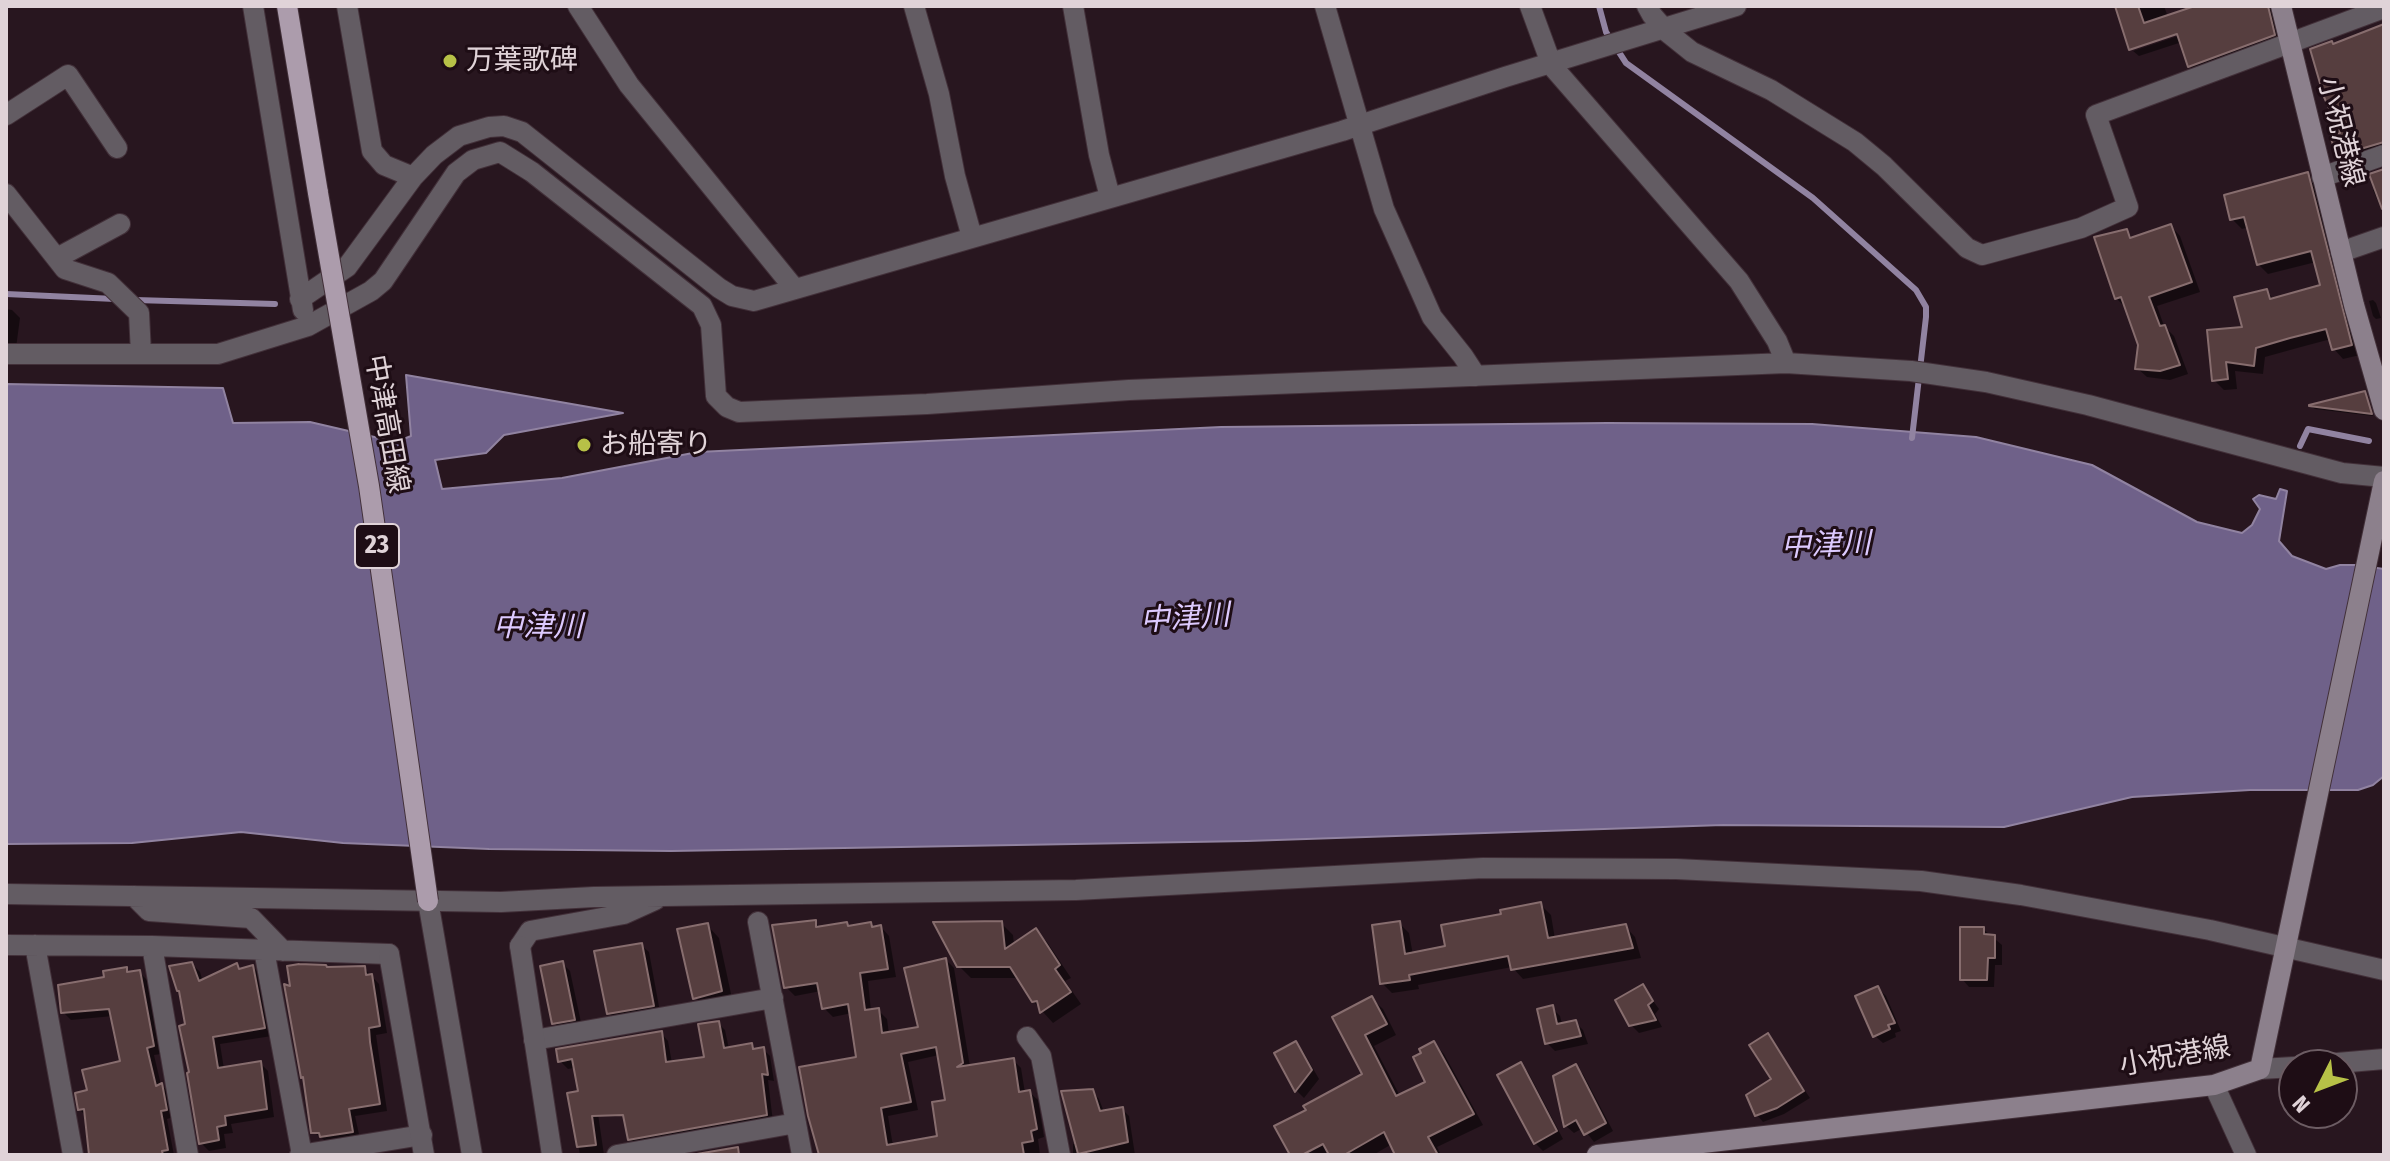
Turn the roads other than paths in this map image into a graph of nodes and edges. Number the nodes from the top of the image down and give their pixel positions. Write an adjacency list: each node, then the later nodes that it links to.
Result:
1 (253, 6): 30 (street)
2 (287, 6): 41 (main road, 中津高田線 / 23, bridge)
3 (347, 6): 20 (street)
4 (578, 6): 29 (street)
5 (914, 6): 25 (street)
6 (1073, 6): 23 (street)
7 (1325, 6): 17 (street)
8 (1530, 6): 15 (street)
9 (1647, 6): 13 (street)
10 (1736, 6): 13 (street)
11 (2281, 6): 14 (main road, 小祝港線)
12 (2384, 8): 14 (street)
13 (1664, 28): 14 (street); 15 (street)
14 (2289, 42): 21 (main road, 小祝港線)
15 (1550, 63): 17 (street); 34 (street)
16 (6, 115): 18 (street)
17 (1358, 126): 23 (street); 35 (street)
18 (117, 148)
19 (2384, 155): 21 (street)
20 (413, 177): 29 (street); 30 (street)
21 (2322, 177): 27 (main road, 小祝港線)
22 (6, 194): 28 (street)
23 (1110, 197): 25 (street)
24 (120, 224): 28 (street)
25 (972, 237): 29 (street)
26 (2384, 237): 27 (street)
27 (2341, 252): 36 (main road, 小祝港線)
28 (57, 258): 33 (street)
29 (794, 288)
30 (300, 299): 31 (street)
31 (308, 326): 33 (street); 35 (street)
32 (6, 354): 33 (street)
33 (141, 354)
34 (1786, 363): 35 (street); 37 (street)
35 (1476, 376)
36 (2384, 410)
37 (2383, 482): 43 (main road, 小祝港線)
38 (6, 894): 39 (street)
39 (134, 896): 41 (street); 47 (street)
40 (662, 897): 41 (street); 43 (street); 51 (street)
41 (428, 901): 62 (street)
42 (758, 922): 49 (street)
43 (2287, 941): 48 (street); 55 (main road, 小祝港線)
44 (6, 945): 45 (street)
45 (35, 945): 46 (street); 59 (street)
46 (152, 946): 47 (street); 60 (street)
47 (273, 950): 58 (street); 61 (street)
48 (2384, 970)
49 (773, 998): 51 (street); 57 (street)
50 (1027, 1037): 66 (street)
51 (534, 1040): 63 (street)
52 (2384, 1059): 53 (street)
53 (2358, 1061)
54 (2278, 1068): 55 (street)
55 (2260, 1069): 56 (main road, 小祝港線)
56 (2214, 1085): 67 (main road, 小祝港線); 68 (street)
57 (796, 1123): 64 (street); 65 (street)
58 (423, 1145): 61 (street)
59 (73, 1155)
60 (188, 1155)
61 (301, 1155)
62 (472, 1155)
63 (552, 1155)
64 (617, 1155)
65 (802, 1155)
66 (1060, 1155)
67 (1597, 1155)
68 (2246, 1155)

